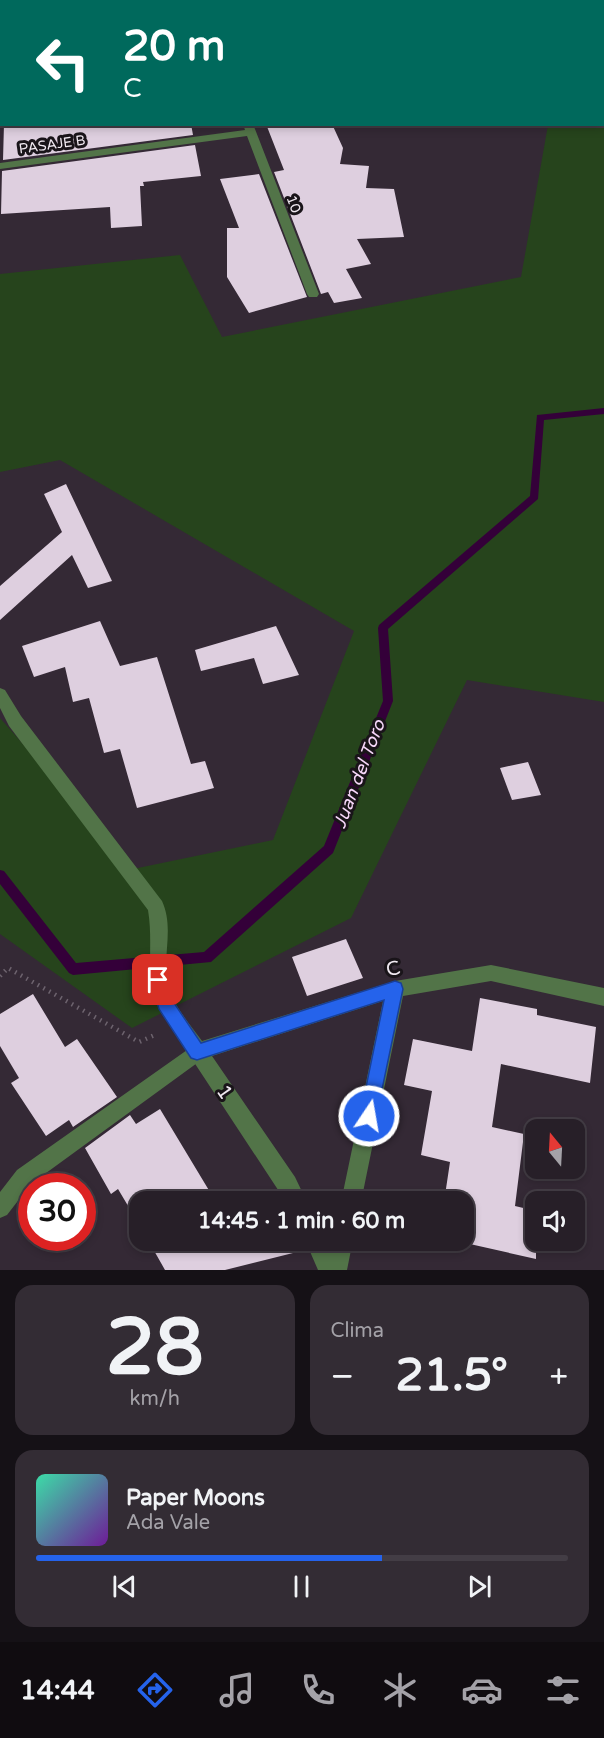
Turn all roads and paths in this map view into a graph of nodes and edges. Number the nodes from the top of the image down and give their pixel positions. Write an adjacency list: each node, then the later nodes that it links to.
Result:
1 (249, 128): 2 (street, PASAJE B); 3 (street, 10)
2 (0, 166)
3 (312, 294)
4 (0, 694): 8 (street, 1)
5 (0, 976): 8 (path)
6 (395, 989): 7 (street, C); 9 (street, C); 11 (street)
7 (604, 997)
8 (178, 1025): 9 (street, 1)
9 (197, 1052): 10 (street, 1); 12 (street, C)
10 (292, 1191)
11 (353, 1191)
12 (0, 1209)
13 (320, 1251): 15 (street)
14 (341, 1251): 16 (street)
15 (329, 1270)
16 (337, 1270)

